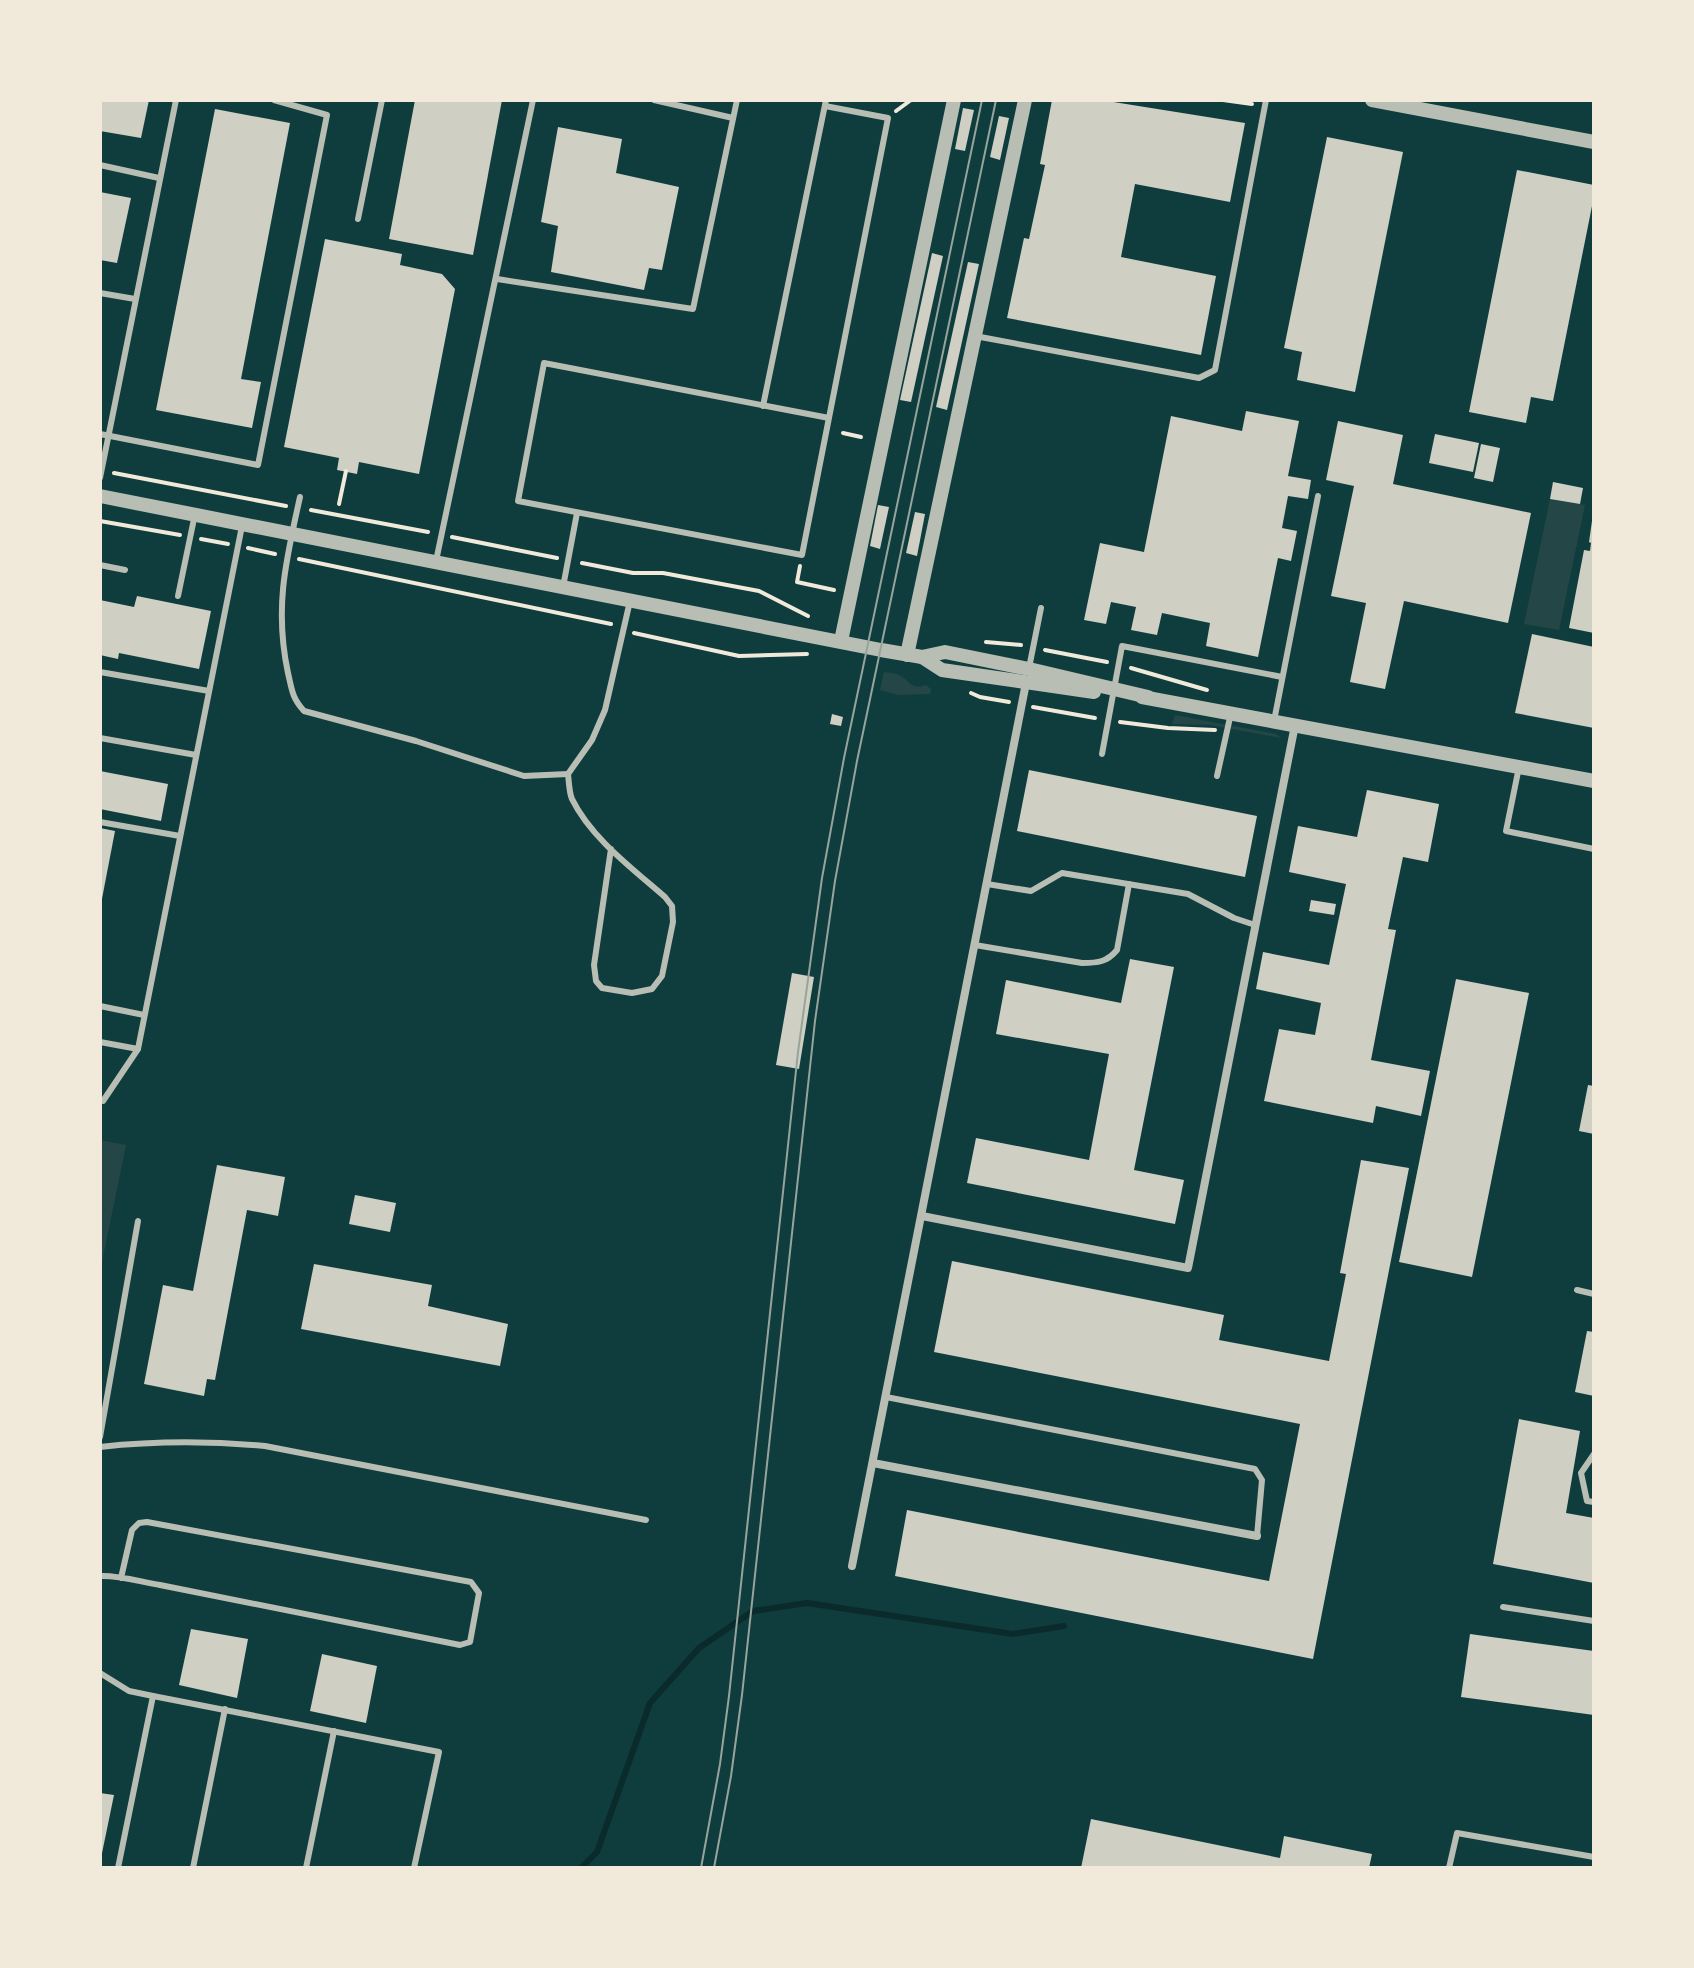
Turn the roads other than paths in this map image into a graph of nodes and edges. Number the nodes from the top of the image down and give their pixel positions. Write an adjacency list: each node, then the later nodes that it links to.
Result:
1 (176, 100): 15 (lane)
2 (274, 100): 23 (lane)
3 (382, 100): 16 (lane)
4 (533, 100): 17 (lane)
5 (654, 100): 12 (lane)
6 (737, 100): 12 (lane)
7 (954, 100): 39 (street)
8 (1025, 100): 20 (street)
9 (1263, 100): 20 (lane)
10 (1372, 100): 13 (street)
11 (825, 103): 21 (lane); 22 (lane)
12 (733, 118): 17 (lane)
13 (1594, 142)
14 (100, 165): 15 (lane)
15 (159, 178): 19 (lane)
16 (358, 219)
17 (497, 279): 32 (lane)
18 (100, 293): 19 (lane)
19 (135, 299): 23 (lane)
20 (975, 336): 40 (street)
21 (763, 406): 22 (lane); 28 (lane)
22 (829, 418): 28 (lane)
23 (104, 434): 24 (lane)
24 (101, 474)
25 (100, 496): 29 (street)
26 (1318, 496): 43 (lane)
27 (300, 497): 31 (lane)
28 (577, 513): 35 (lane)
29 (195, 514): 30 (street); 36 (lane)
30 (243, 523): 31 (street); 44 (lane)
31 (292, 533): 32 (street); 53 (lane)
32 (436, 561): 35 (street)
33 (100, 565): 34 (lane)
34 (125, 570)
35 (563, 587): 37 (street)
36 (178, 596)
37 (630, 601): 39 (street); 53 (lane)
38 (1041, 608): 42 (lane)
39 (841, 641): 40 (street)
40 (907, 655): 42 (street)
41 (100, 672): 44 (lane)
42 (1027, 676): 45 (street); 60 (street)
43 (1282, 677): 45 (lane); 47 (lane)
44 (209, 691): 51 (lane)
45 (1114, 691): 46 (street); 50 (lane)
46 (1231, 713): 47 (street); 54 (lane)
47 (1274, 721): 48 (street)
48 (1295, 725): 52 (street); 62 (street)
49 (100, 738): 51 (lane)
50 (1102, 754)
51 (196, 755): 57 (lane)
52 (1519, 767): 55 (street); 59 (lane)
53 (568, 774): 58 (lane)
54 (1217, 776)
55 (1594, 781)
56 (100, 822): 57 (lane)
57 (180, 836): 65 (lane)
58 (611, 849): 58 (lane)
59 (1594, 849)
60 (987, 884): 61 (lane); 63 (street)
61 (1129, 884): 62 (lane); 63 (lane)
62 (1255, 925): 69 (street)
63 (975, 945): 69 (street)
64 (100, 1006): 65 (lane)
65 (144, 1015): 67 (lane)
66 (100, 1042): 67 (lane)
67 (138, 1049): 68 (lane)
68 (100, 1100)
69 (922, 1216): 73 (street)
70 (138, 1221): 74 (lane)
71 (1577, 1290): 72 (lane)
72 (1594, 1294)
73 (886, 1397): 77 (street); 80 (lane)
74 (100, 1437)
75 (100, 1447): 79 (lane)
76 (1594, 1454): 78 (lane)
77 (873, 1463): 80 (street); 81 (street)
78 (1594, 1502)
79 (646, 1520)
80 (1257, 1536)
81 (852, 1566)
82 (100, 1576): 83 (lane)
83 (121, 1578): 83 (lane)
84 (1503, 1607): 85 (lane)
85 (1594, 1621)
86 (100, 1673): 87 (lane)
87 (153, 1696): 88 (lane); 91 (lane)
88 (225, 1709): 89 (lane); 92 (lane)
89 (334, 1731): 93 (lane); 94 (lane)
90 (1594, 1857): 95 (lane)
91 (118, 1868)
92 (193, 1868)
93 (306, 1868)
94 (414, 1868)
95 (1449, 1868)

